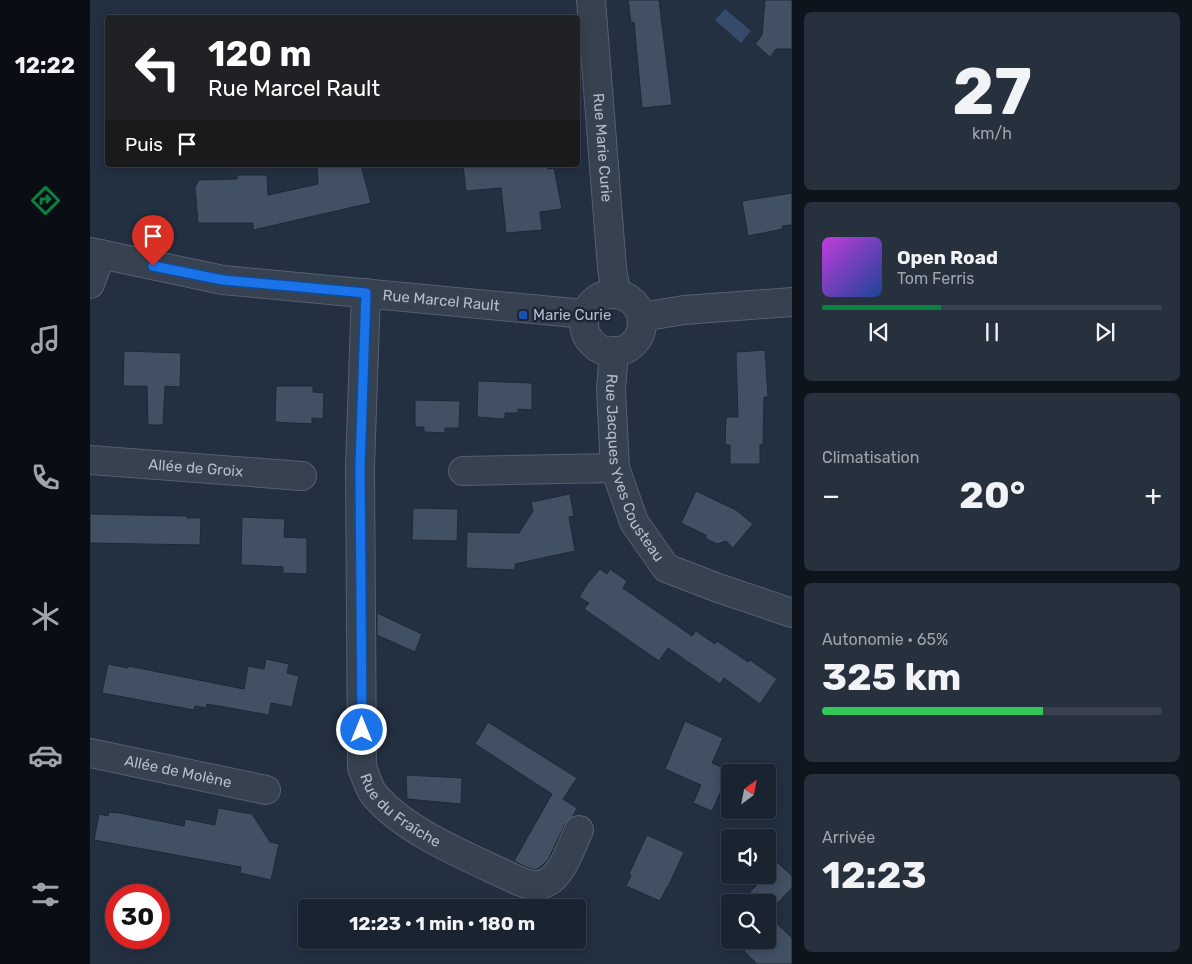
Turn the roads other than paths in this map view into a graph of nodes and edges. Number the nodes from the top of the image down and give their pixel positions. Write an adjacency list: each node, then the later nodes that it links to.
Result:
1 (591, 0): 5 (street, Rue Marie Curie)
2 (96, 253): 3 (street); 4 (street, Rue Marcel Rault)
3 (90, 284)
4 (366, 293): 7 (street, Rue Marcel Rault); 17 (street, Rue du Fraîche)
5 (616, 294): 7 (street); 8 (street)
6 (792, 302): 8 (street)
7 (585, 314): 9 (street)
8 (642, 317): 9 (street)
9 (614, 352): 11 (street, Rue Jacques Yves Cousteau)
10 (90, 460): 13 (street, Allée de Groix)
11 (615, 468): 12 (street); 14 (street, Rue Jacques Yves Cousteau)
12 (463, 471)
13 (302, 476)
14 (792, 613)
15 (90, 753): 16 (street, Allée de Molène)
16 (266, 790)
17 (579, 830)

